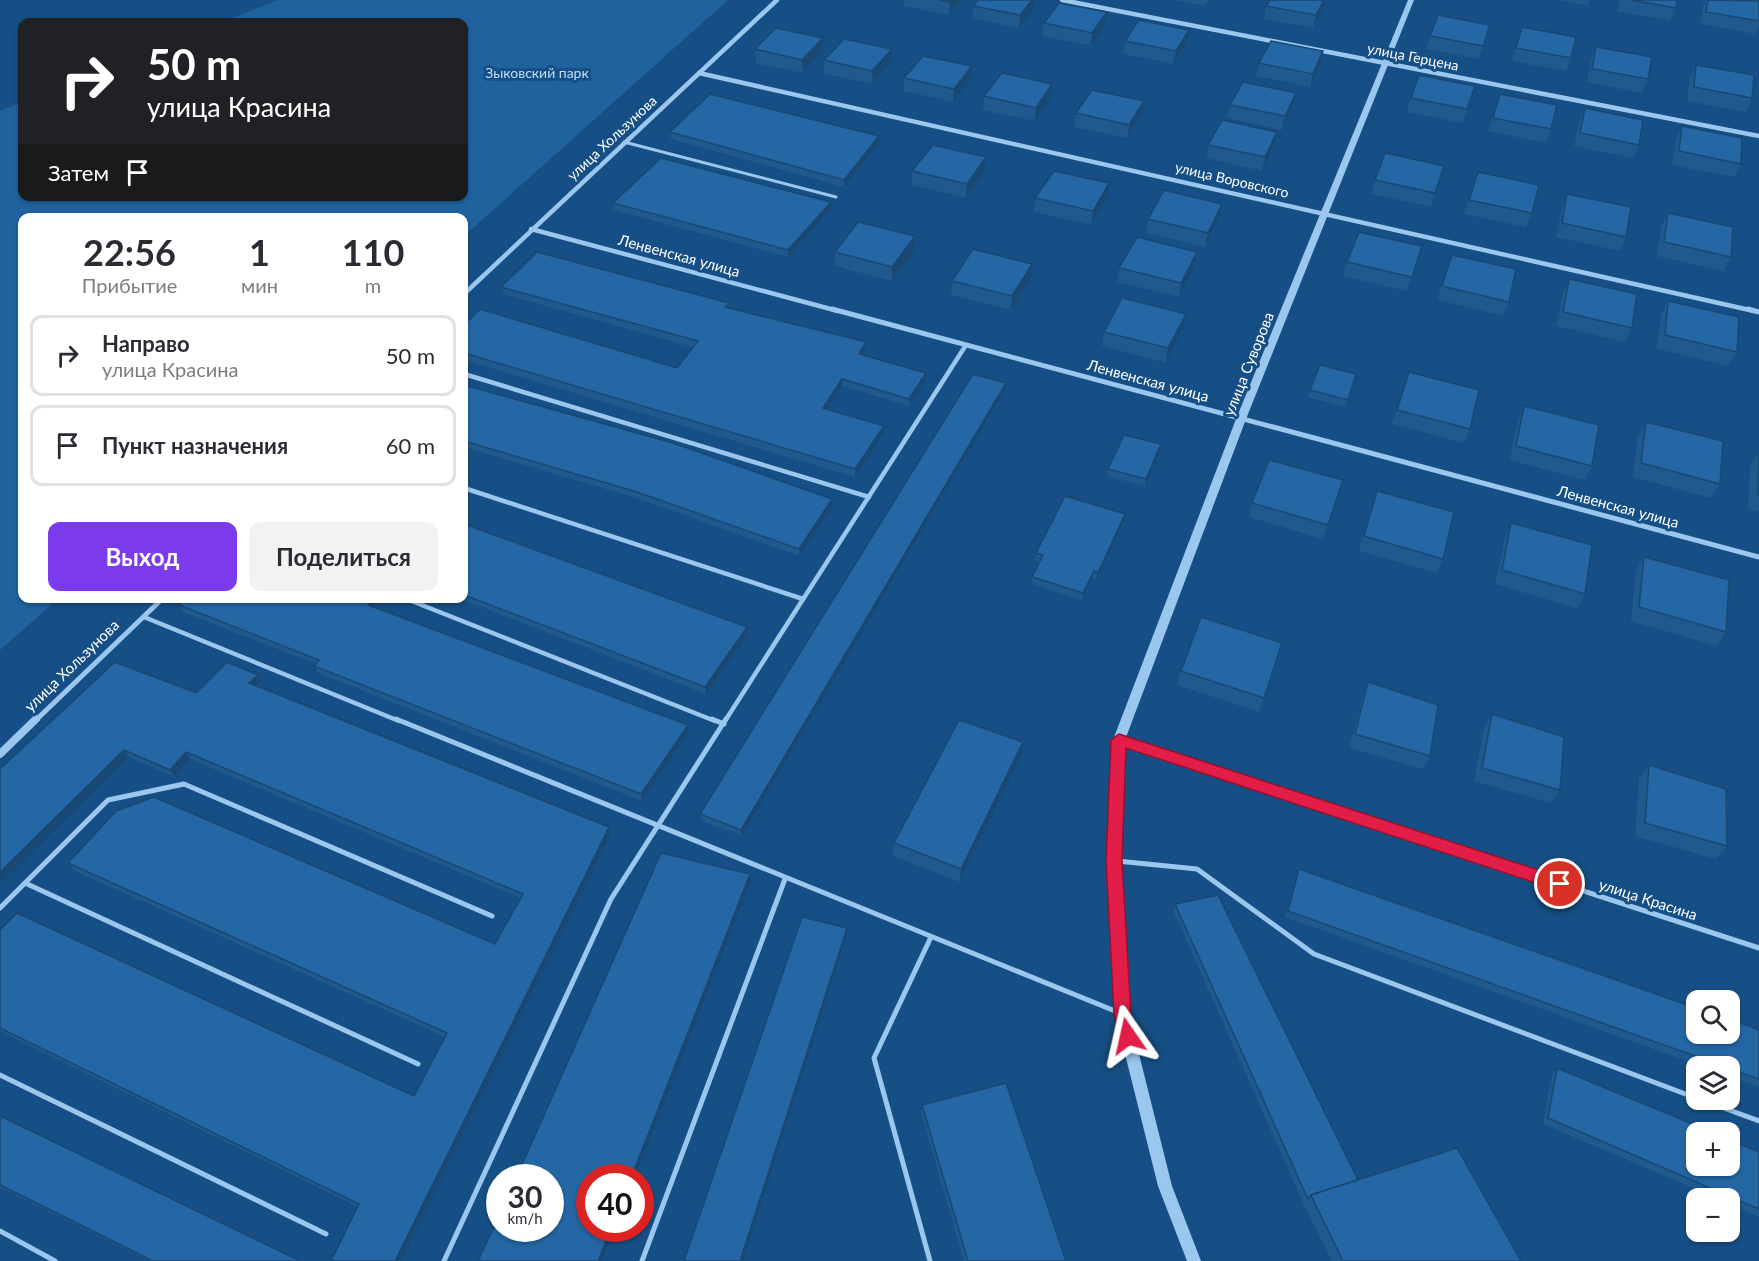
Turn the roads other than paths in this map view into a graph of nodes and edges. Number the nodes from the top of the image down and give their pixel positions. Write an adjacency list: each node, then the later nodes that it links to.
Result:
1 (777, 0): 5 (street, улица Хользунова)
2 (1062, 0): 4 (street, улица Герцена)
3 (1411, 0): 4 (street, улица Суворова)
4 (1385, 62): 6 (street, улица Герцена); 9 (street, улица Суворова)
5 (699, 73): 7 (street, улица Хользунова); 9 (street, улица Воровского)
6 (1759, 136)
7 (624, 142): 8 (lane); 10 (street, улица Хользунова)
8 (836, 197)
9 (1324, 213): 12 (street, улица Воровского); 15 (street, улица Суворова)
10 (531, 229): 11 (street, улица Хользунова); 13 (street, Ленвенская улица)
11 (468, 290)
12 (1759, 312)
13 (966, 345): 15 (street, Ленвенская улица); 17 (lane)
14 (468, 375): 17 (lane)
15 (1241, 419): 18 (street, Ленвенская улица); 24 (street, улица Суворова)
16 (468, 489): 19 (lane)
17 (869, 496): 19 (lane)
18 (1759, 557)
19 (803, 599): 23 (lane)
20 (158, 603): 22 (street, улица Хользунова)
21 (417, 603): 23 (lane)
22 (144, 617): 25 (street, улица Хользунова); 26 (lane)
23 (724, 724): 26 (lane)
24 (1119, 740): 27 (street, улица Суворова); 33 (lane, улица Красина)
25 (0, 754)
26 (657, 827): 28 (lane); 43 (lane)
27 (1114, 861): 34 (street, улица Суворова); 37 (lane)
28 (785, 879): 32 (lane); 44 (lane)
29 (25, 883): 30 (lane); 31 (lane); 35 (lane)
30 (0, 908)
31 (492, 916)
32 (931, 938): 34 (lane); 45 (lane)
33 (1759, 948)
34 (1122, 1014): 46 (street, улица Суворова)
35 (418, 1064)
36 (0, 1075): 41 (lane)
37 (1686, 1094)
38 (1729, 1110): 39 (lane)
39 (1759, 1121)
40 (0, 1231): 42 (lane)
41 (326, 1234)
42 (55, 1261)
43 (444, 1261)
44 (642, 1261)
45 (930, 1261)
46 (1194, 1261)

